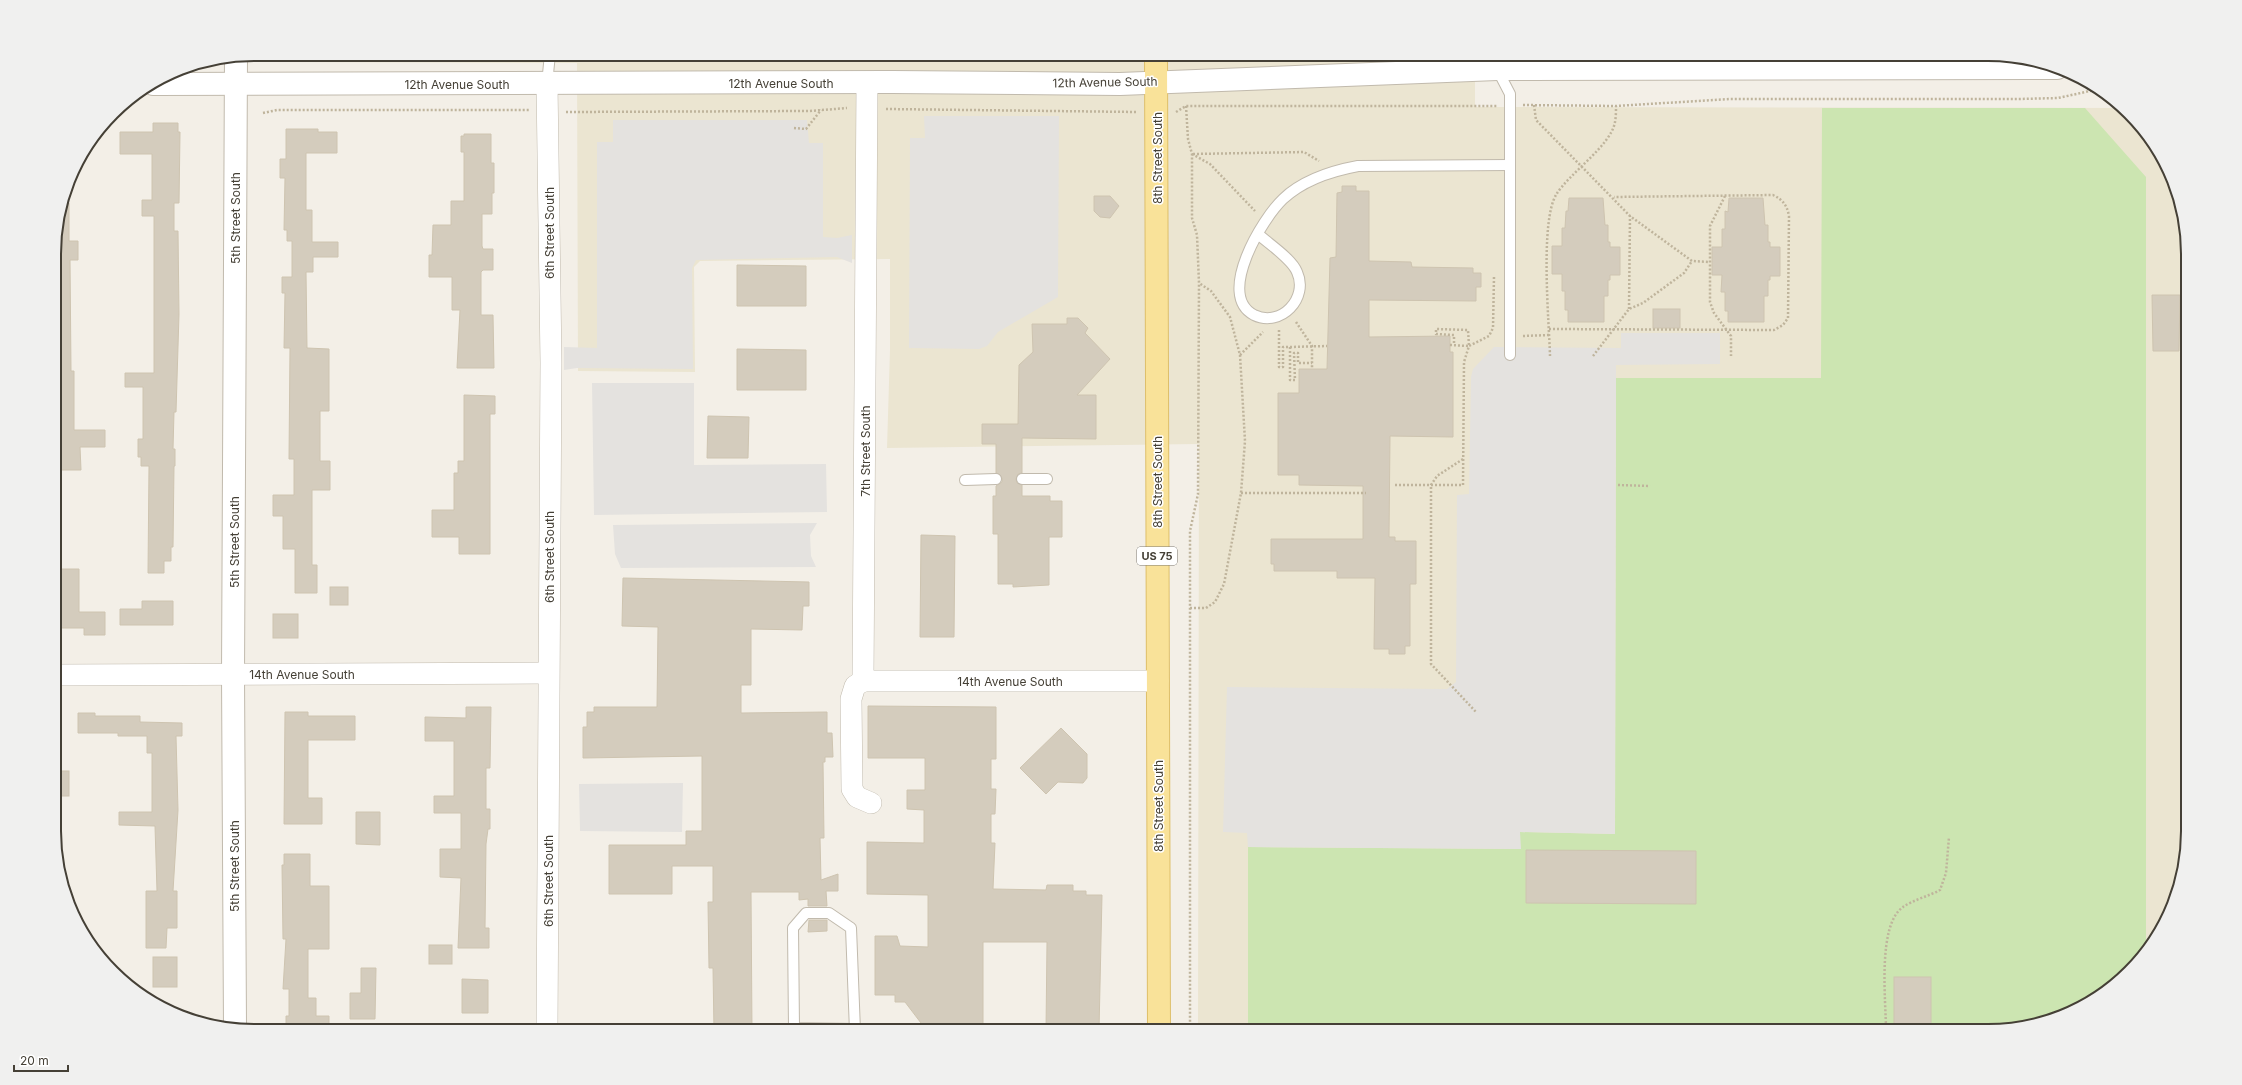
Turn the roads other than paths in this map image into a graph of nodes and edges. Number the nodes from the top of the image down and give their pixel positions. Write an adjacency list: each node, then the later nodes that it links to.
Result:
1 (549, 61): 10 (lane)
2 (1156, 61): 7 (main road, 8th Street South / US 75)
3 (236, 62): 11 (street, 5th Street South)
4 (1497, 62): 5 (street, 12th Avenue South); 7 (street, 12th Avenue South); 12 (lane)
5 (1811, 62): 6 (street, 12th Avenue South)
6 (2036, 67)
7 (1156, 81): 8 (street, 12th Avenue South); 23 (main road, 8th Street South / US 75)
8 (867, 83): 10 (street, 12th Avenue South); 22 (street, 7th Street South)
9 (162, 84): 11 (street, 12th Avenue South)
10 (547, 84): 11 (street, 12th Avenue South); 19 (street, 6th Street South)
11 (236, 85): 21 (street, 5th Street South)
12 (1510, 165): 13 (lane); 14 (lane)
13 (1258, 234): 13 (lane)
14 (1510, 355)
15 (996, 479): 18 (lane)
16 (1022, 479): 17 (lane)
17 (1047, 479)
18 (965, 480)
19 (548, 673): 21 (street, 14th Avenue South); 26 (street, 6th Street South)
20 (61, 675): 21 (street, 14th Avenue South)
21 (233, 675): 25 (street, 5th Street South)
22 (863, 681): 23 (street, 14th Avenue South); 24 (street)
23 (1158, 681): 29 (main road, 8th Street South / US 75)
24 (871, 803)
25 (235, 1023)
26 (547, 1024)
27 (794, 1024): 28 (lane)
28 (855, 1024)
29 (1158, 1024)

